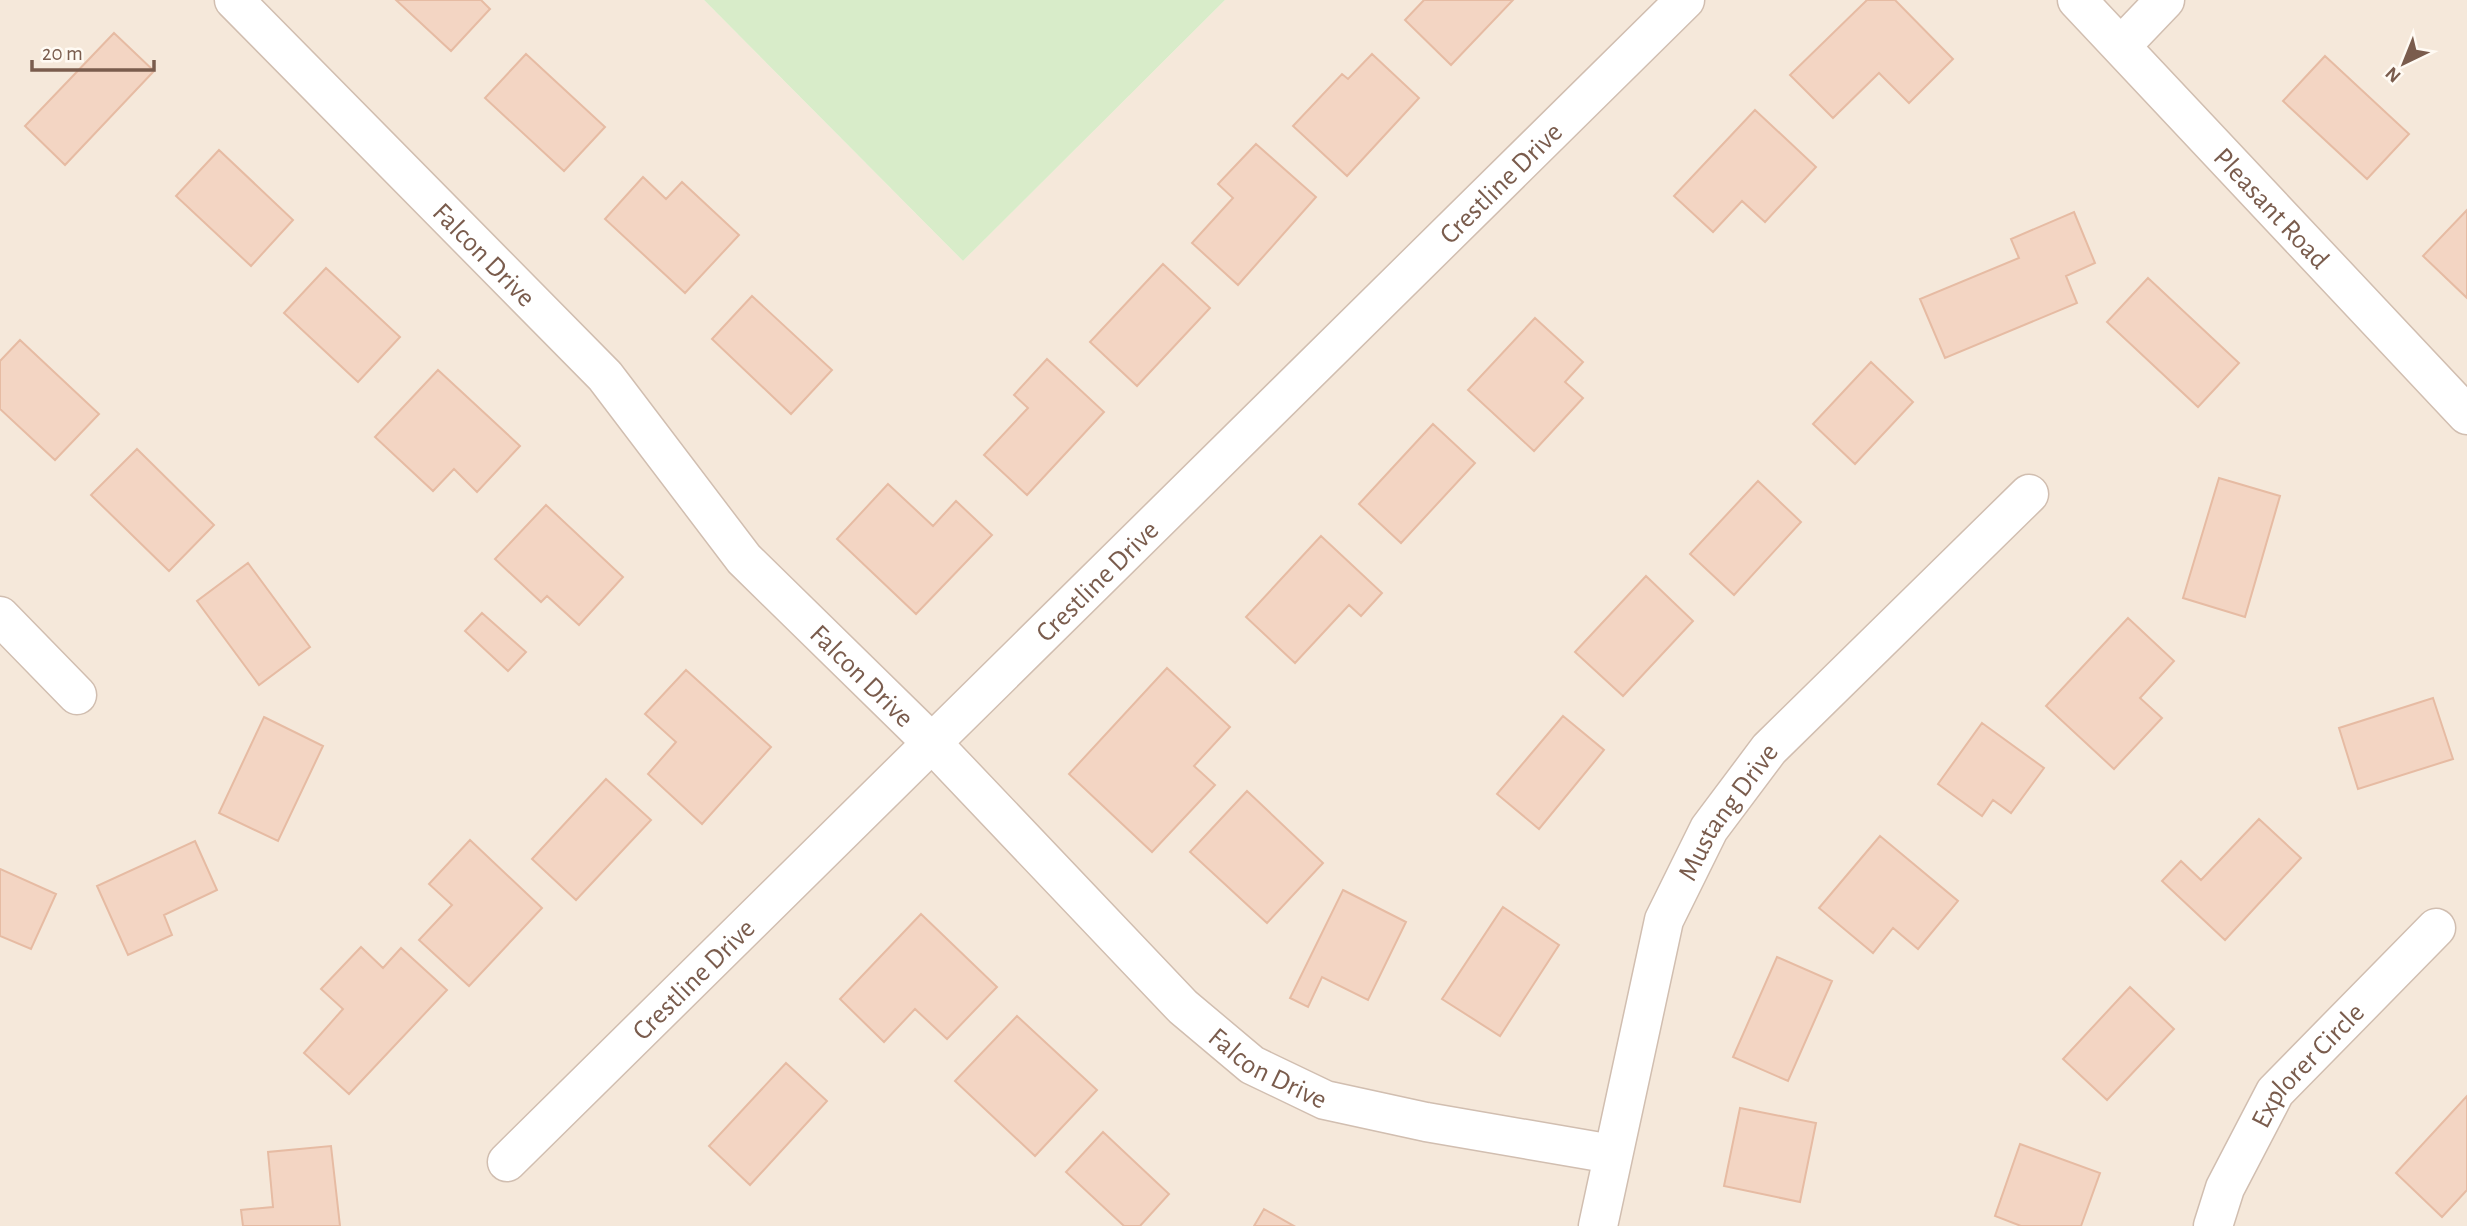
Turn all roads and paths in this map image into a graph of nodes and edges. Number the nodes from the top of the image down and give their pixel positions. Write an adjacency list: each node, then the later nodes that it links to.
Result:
1 (234, 0): 10 (street, Falcon Drive)
2 (1685, 0): 10 (street, Crestline Drive)
3 (2077, 0): 5 (street, Pleasant Road)
4 (2165, 0): 5 (street)
5 (2120, 46): 6 (street, Pleasant Road)
6 (2467, 415)
7 (2029, 494): 12 (street, Mustang Drive)
8 (0, 616): 9 (street)
9 (78, 695)
10 (933, 744): 12 (street, Falcon Drive); 13 (street, Crestline Drive)
11 (2436, 928): 15 (street, Explorer Circle)
12 (1612, 1154): 14 (street, Mustang Drive)
13 (507, 1162)
14 (1598, 1226)
15 (2213, 1226)

